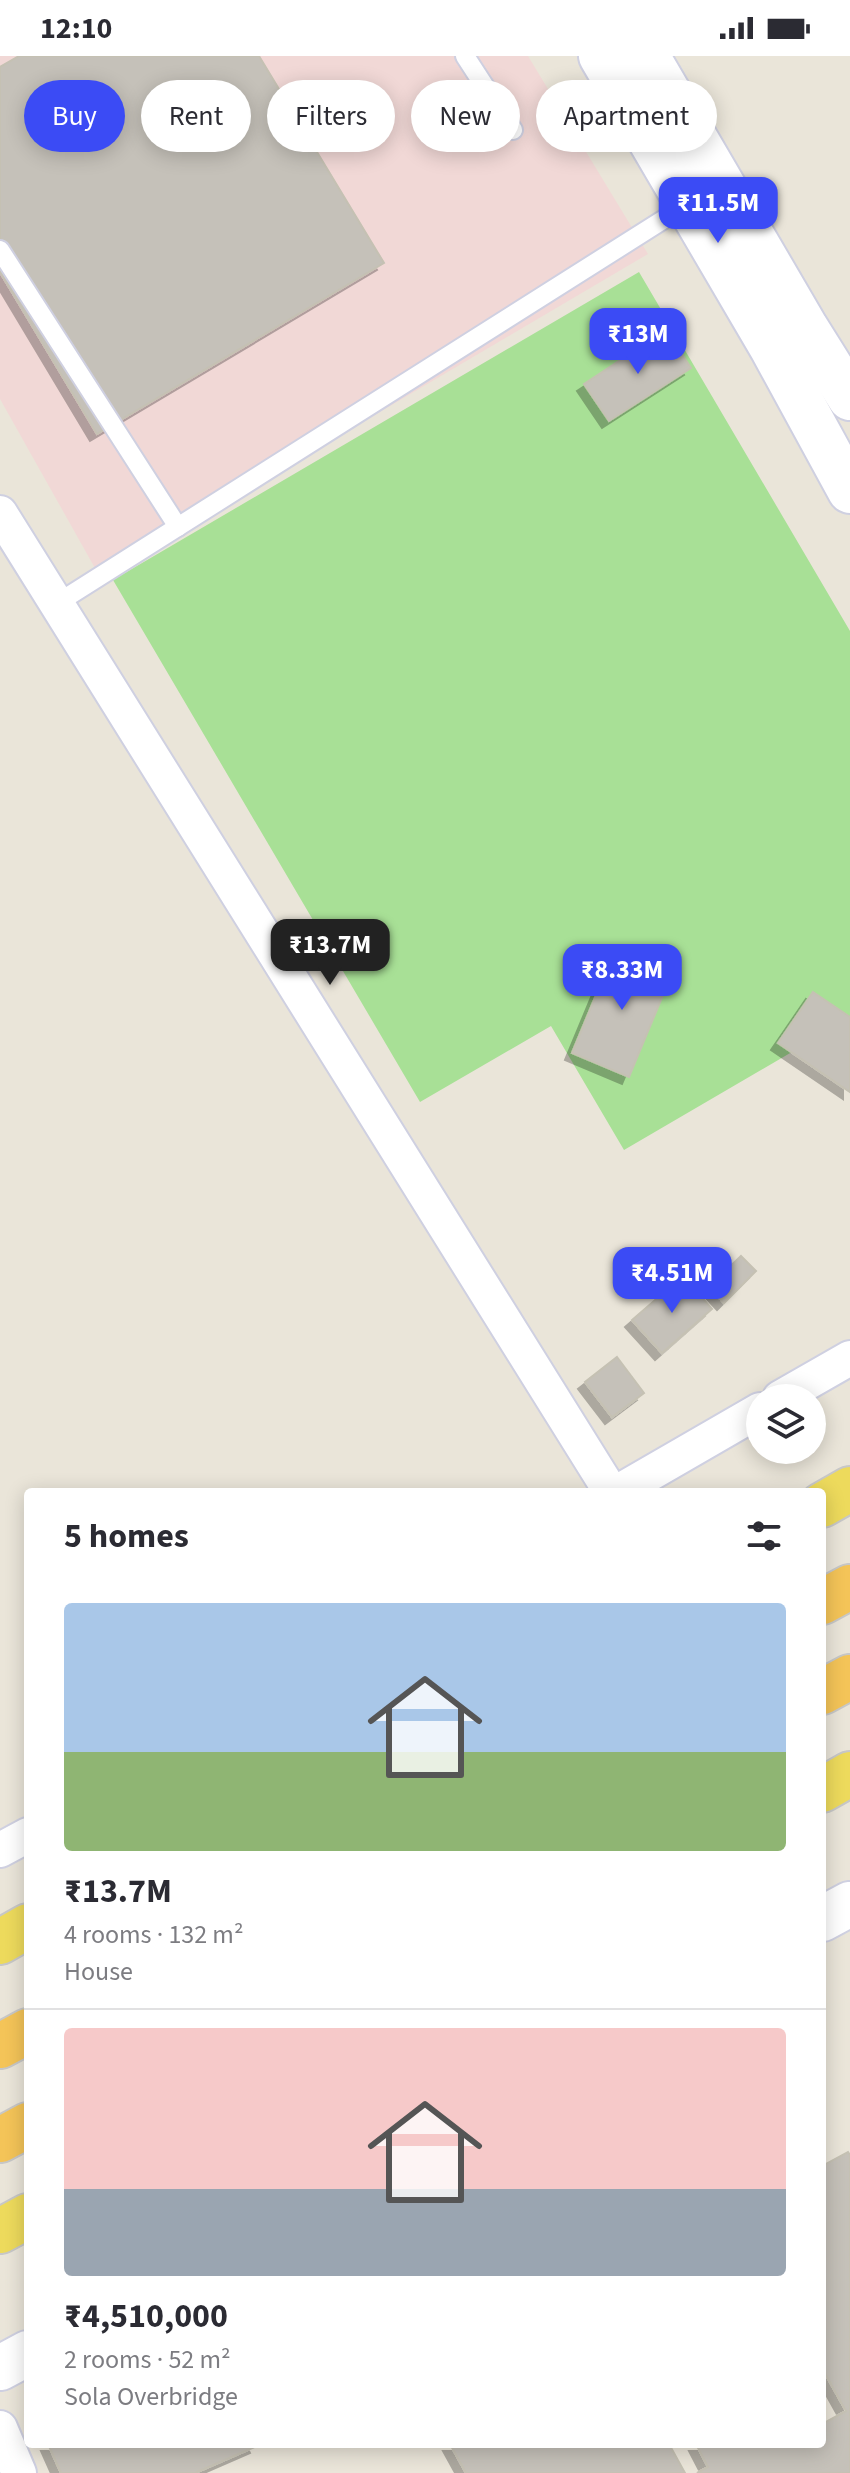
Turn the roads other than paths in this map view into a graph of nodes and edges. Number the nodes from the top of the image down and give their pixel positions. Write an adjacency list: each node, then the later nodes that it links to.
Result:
1 (465, 56): 4 (lane)
2 (601, 56): 5 (main road)
3 (647, 56): 7 (main road)
4 (481, 80)
5 (688, 204): 8 (main road); 10 (lane)
6 (0, 250): 10 (lane)
7 (850, 398)
8 (850, 491)
9 (0, 513): 11 (street)
10 (178, 527): 11 (lane)
11 (56, 604): 15 (street)
12 (850, 1358): 13 (street)
13 (804, 1384)
14 (746, 1418): 16 (street)
15 (608, 1488)
16 (625, 1488)
17 (850, 1489): 18 (main road)
18 (826, 1503)
19 (850, 1587): 20 (highway)
20 (826, 1600)
21 (850, 1677): 22 (highway)
22 (826, 1690)
23 (850, 1774): 24 (main road)
24 (826, 1788)
25 (24, 1837): 26 (street)
26 (0, 1850)
27 (850, 1904): 28 (main road)
28 (826, 1917)
29 (24, 1928): 30 (main road)
30 (0, 1942)
31 (24, 2033): 32 (highway)
32 (0, 2046)
33 (24, 2127): 34 (highway)
34 (0, 2140)
35 (24, 2218): 36 (main road)
36 (0, 2231)
37 (24, 2355): 38 (main road)
38 (0, 2368)
39 (0, 2428): 40 (street)
40 (19, 2473)

